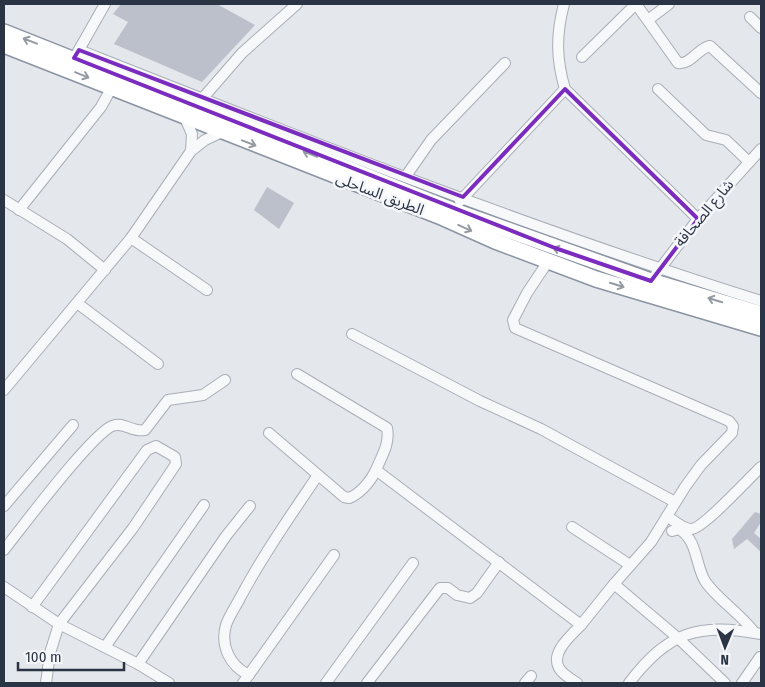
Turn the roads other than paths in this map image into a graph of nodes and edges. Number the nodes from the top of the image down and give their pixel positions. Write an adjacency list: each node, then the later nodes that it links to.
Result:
1 (105, 4): 11 (street)
2 (297, 4): 19 (street)
3 (564, 4): 16 (street)
4 (636, 4): 7 (street); 12 (street)
5 (669, 4): 7 (street)
6 (750, 17): 8 (street)
7 (648, 20): 18 (street)
8 (761, 28)
9 (4, 32): 13 (highway, الطريق الساحلى, one-way to 9)
10 (4, 45): 13 (highway, الطريق الساحلى)
11 (76, 54): 13 (highway, الطريق الساحلى); 19 (street); 29 (highway, الطريق الساحلى, one-way to 11)
12 (582, 57)
13 (57, 58): 15 (highway, الطريق الساحلى, one-way to 15)
14 (505, 63): 25 (street)
15 (112, 87): 20 (highway, الطريق الساحلى); 28 (street)
16 (565, 89): 26 (street); 30 (street)
17 (658, 89): 24 (street)
18 (761, 93)
19 (202, 99): 25 (street)
20 (185, 118): 21 (highway, الطريق الساحلى); 22 (street)
21 (222, 132): 22 (street); 32 (highway, الطريق الساحلى, one-way to 32)
22 (191, 151): 31 (street)
23 (760, 153): 24 (street, شارع الصحافة)
24 (748, 162): 30 (street, شارع الصحافة)
25 (406, 176): 26 (street)
26 (464, 197): 29 (street); 34 (street)
27 (4, 200): 28 (street)
28 (19, 210): 33 (street)
29 (452, 210): 34 (highway, الطريق الساحلى, one-way to 29)
30 (698, 219): 34 (street, شارع الصحافة)
31 (131, 238): 33 (street); 35 (street)
32 (549, 260): 39 (highway, الطريق الساحلى, one-way to 39); 50 (street)
33 (105, 270): 37 (street)
34 (655, 275): 36 (street); 38 (highway, الطريق الساحلى, one-way to 34)
35 (207, 290)
36 (761, 301)
37 (77, 302): 41 (street); 44 (street)
38 (761, 314)
39 (761, 328)
40 (352, 334): 50 (street)
41 (158, 364)
42 (297, 374): 48 (street)
43 (225, 380): 57 (street)
44 (4, 390)
45 (73, 425): 52 (street)
46 (269, 433): 49 (street)
47 (761, 467): 54 (street)
48 (376, 470): 49 (street); 59 (street)
49 (318, 475): 72 (street)
50 (675, 502): 54 (street)
51 (204, 504): 69 (street)
52 (4, 506)
53 (250, 506): 71 (street)
54 (667, 516): 61 (street)
55 (572, 527): 61 (street)
56 (672, 531): 67 (street)
57 (4, 550)
58 (334, 556): 72 (street)
59 (499, 562): 66 (street); 76 (street)
60 (413, 564): 75 (street)
61 (630, 565): 62 (street)
62 (614, 584): 66 (street); 68 (street)
63 (4, 589): 64 (street)
64 (32, 607): 65 (street); 65 (street)
65 (59, 624): 69 (street); 73 (street)
66 (581, 625): 77 (street)
67 (758, 633): 68 (street)
68 (678, 638): 78 (street); 79 (street)
69 (105, 648): 71 (street)
70 (761, 657): 80 (street)
71 (138, 664): 74 (street)
72 (246, 679)
73 (46, 683)
74 (169, 683)
75 (326, 683)
76 (367, 683)
77 (577, 683)
78 (629, 683)
79 (725, 683)
80 (742, 683)

